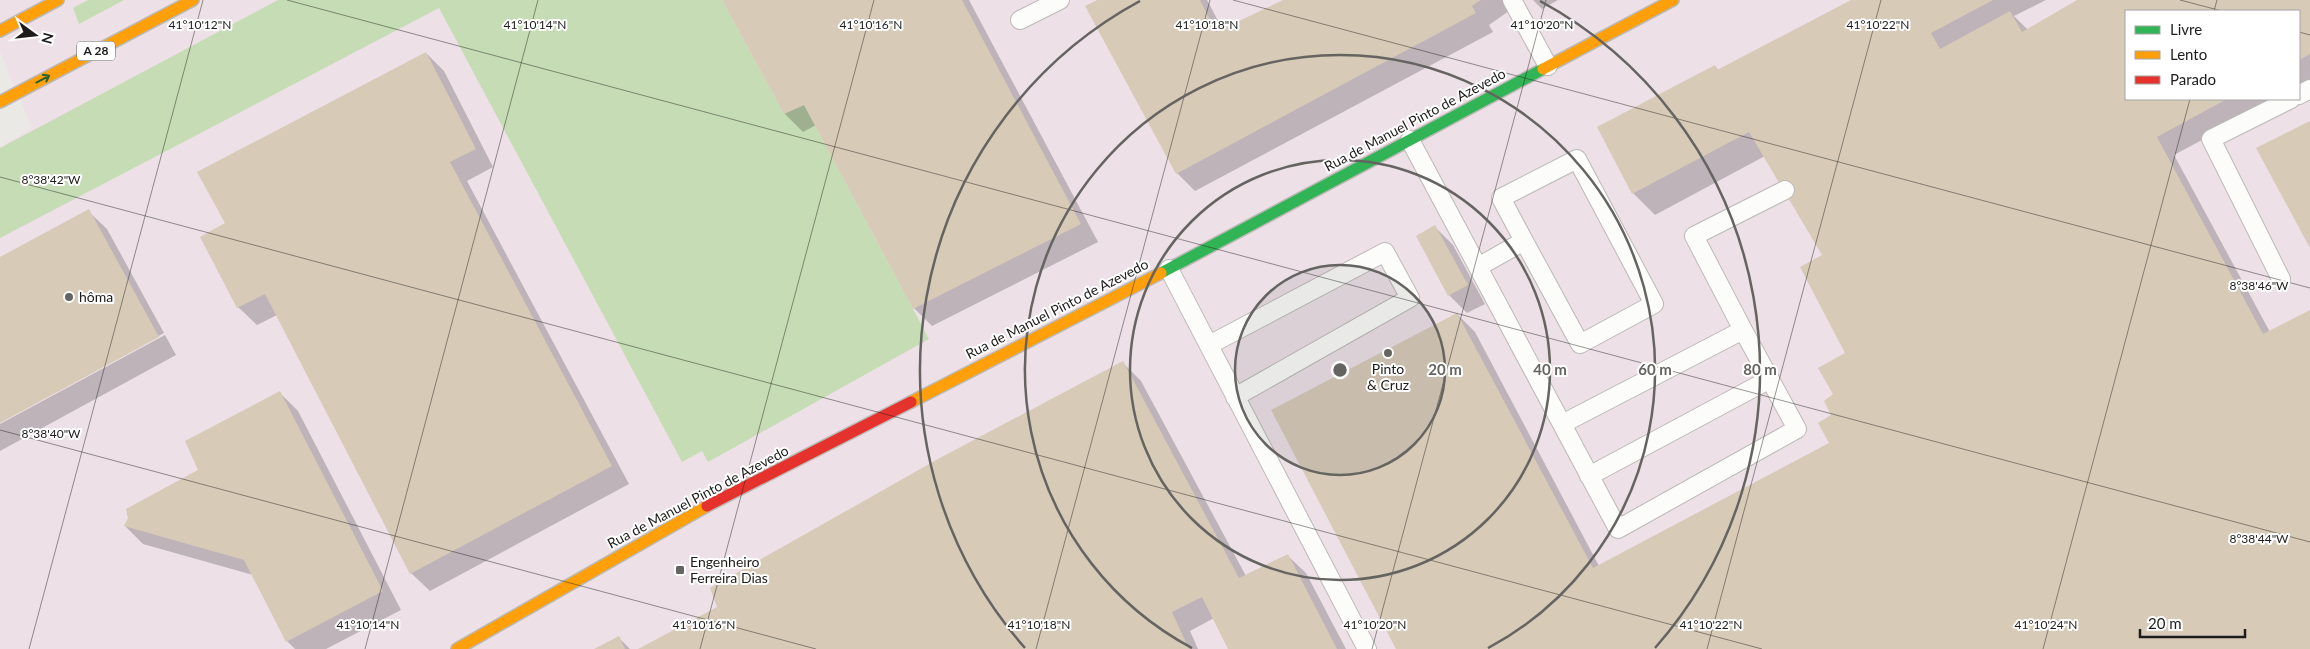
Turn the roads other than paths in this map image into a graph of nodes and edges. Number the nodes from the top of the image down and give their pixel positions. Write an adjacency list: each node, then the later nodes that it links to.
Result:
1 (58, 0): 7 (main road)
2 (193, 0): 10 (main road, A 28, one-way to 2)
3 (1060, 0): 6 (lane)
4 (1512, 0): 8 (lane)
5 (1673, 0): 8 (main road, Rua de Manuel Pinto de Azevedo)
6 (1020, 20)
7 (0, 31)
8 (1548, 66): 11 (main road, Rua de Manuel Pinto de Azevedo)
9 (2289, 100): 16 (lane)
10 (0, 102)
11 (1410, 140): 14 (lane); 15 (main road, Rua de Manuel Pinto de Azevedo)
12 (1785, 190): 17 (lane)
13 (1524, 241): 13 (lane); 14 (lane)
14 (1478, 267): 21 (lane)
15 (1169, 269): 18 (lane); 23 (main road, Rua de Manuel Pinto de Azevedo)
16 (2281, 278)
17 (1743, 330): 19 (lane); 21 (lane)
18 (1209, 345): 20 (lane); 20 (lane)
19 (1770, 379): 22 (lane); 22 (lane)
20 (1235, 397): 24 (lane)
21 (1562, 424): 22 (lane)
22 (1589, 476)
23 (457, 649)
24 (1367, 649)

